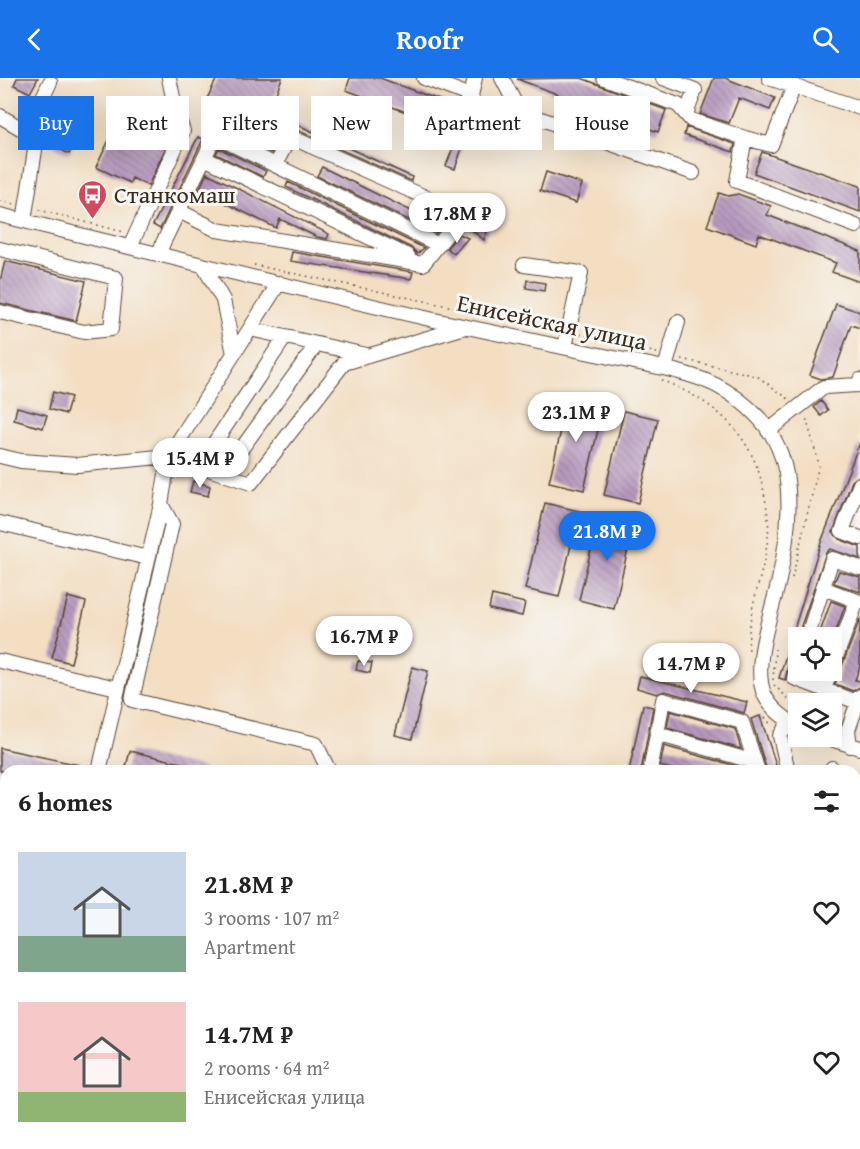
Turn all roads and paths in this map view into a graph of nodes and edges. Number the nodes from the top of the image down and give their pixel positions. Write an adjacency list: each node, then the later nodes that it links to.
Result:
1 (169, 78): 32 (street)
2 (424, 78): 11 (street)
3 (475, 78): 11 (street)
4 (502, 78): 12 (street)
5 (604, 78): 14 (street)
6 (663, 78): 14 (street)
7 (769, 78): 9 (street)
8 (50, 82): 10 (street)
9 (794, 86): 13 (street); 18 (street)
10 (44, 96)
11 (471, 96)
12 (511, 96)
13 (860, 108)
14 (686, 114): 18 (street)
15 (0, 116): 17 (street)
16 (542, 119): 26 (street)
17 (18, 127)
18 (745, 138): 31 (street)
19 (299, 140): 33 (street)
20 (35, 150): 29 (street)
21 (208, 150): 24 (street)
22 (244, 150): 25 (street)
23 (283, 150): 25 (street)
24 (204, 158): 28 (street); 36 (street)
25 (275, 165): 33 (street)
26 (693, 173)
27 (0, 201): 29 (path)
28 (179, 212): 35 (street); 36 (street)
29 (25, 214): 30 (street, Енисейская улица); 32 (street, Енисейская улица); 32 (path)
30 (0, 215)
31 (856, 226)
32 (133, 242): 35 (street, Енисейская улица)
33 (438, 244): 36 (street)
34 (0, 249): 41 (street)
35 (159, 254): 37 (street, Енисейская улица)
36 (423, 264)
37 (203, 265): 40 (street, Енисейская улица); 49 (street)
38 (254, 265): 45 (path)
39 (524, 265): 45 (street)
40 (279, 283): 43 (street, Енисейская улица); 44 (street)
41 (0, 312)
42 (678, 322): 51 (street)
43 (467, 327): 48 (street, Енисейская улица); 50 (street)
44 (250, 329): 46 (street); 49 (street)
45 (568, 332): 48 (street); 51 (path)
46 (285, 337): 47 (street); 57 (street)
47 (316, 344): 50 (street); 58 (street)
48 (565, 347): 51 (street, Енисейская улица)
49 (234, 354): 56 (street)
50 (368, 356): 58 (street)
51 (664, 368): 53 (path); 54 (street, Енисейская улица); 70 (path)
52 (860, 380): 53 (street)
53 (799, 409): 54 (street); 65 (path)
54 (768, 431): 78 (street, Енисейская улица)
55 (0, 456): 56 (street)
56 (169, 456): 57 (street); 60 (street)
57 (199, 466): 58 (street)
58 (224, 474)
59 (860, 484): 62 (street)
60 (161, 504): 63 (street); 84 (street)
61 (0, 523): 63 (street)
62 (860, 538)
63 (148, 558): 73 (street)
64 (860, 568): 66 (street)
65 (791, 582)
66 (823, 588): 67 (street); 68 (street)
67 (859, 601): 74 (street)
68 (811, 627)
69 (775, 649): 75 (path)
70 (750, 660)
71 (0, 661): 73 (street)
72 (802, 681): 74 (street)
73 (117, 688): 83 (street)
74 (824, 689): 76 (street)
75 (788, 698)
76 (859, 698): 82 (street)
77 (763, 709): 81 (path)
78 (788, 718)
79 (788, 729): 81 (street)
80 (657, 734): 85 (street); 86 (street); 87 (street)
81 (780, 736): 88 (street)
82 (855, 747)
83 (100, 765)
84 (326, 765)
85 (651, 765)
86 (751, 765)
87 (756, 765)
88 (787, 765)

